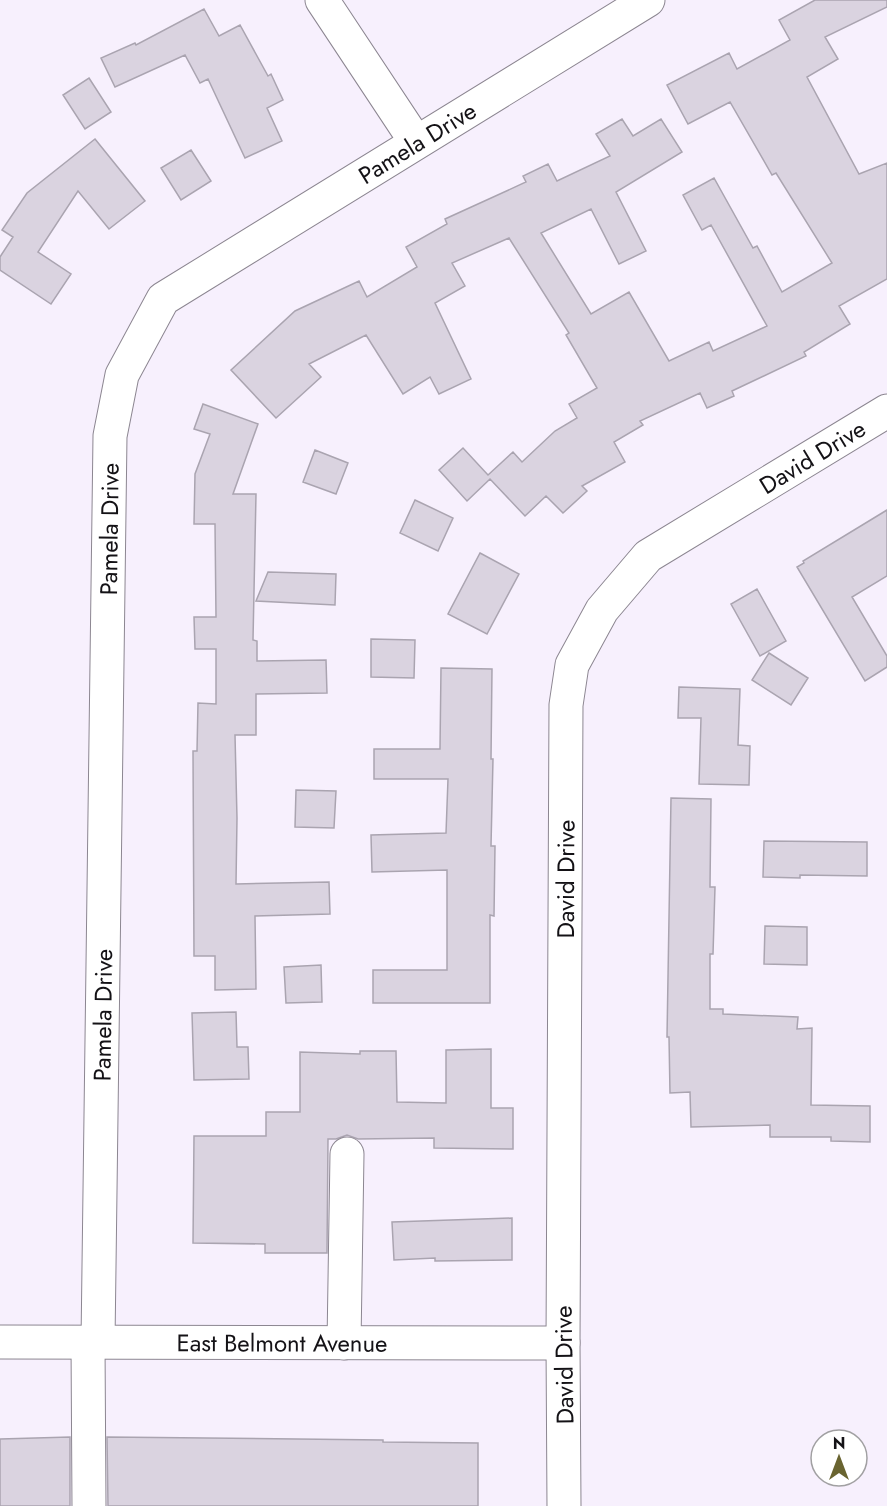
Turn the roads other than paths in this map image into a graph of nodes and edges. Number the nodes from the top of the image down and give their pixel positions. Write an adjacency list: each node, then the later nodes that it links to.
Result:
1 (322, 0): 3 (street)
2 (648, 0): 3 (street, Pamela Drive)
3 (416, 142): 7 (street, Pamela Drive)
4 (887, 411): 9 (street, David Drive)
5 (347, 1154): 8 (street)
6 (0, 1342): 7 (street, East Belmont Avenue)
7 (93, 1342): 8 (street, East Belmont Avenue); 10 (street, Pamela Drive)
8 (344, 1343): 9 (street, East Belmont Avenue)
9 (563, 1343): 11 (street, David Drive)
10 (89, 1506)
11 (564, 1506)

